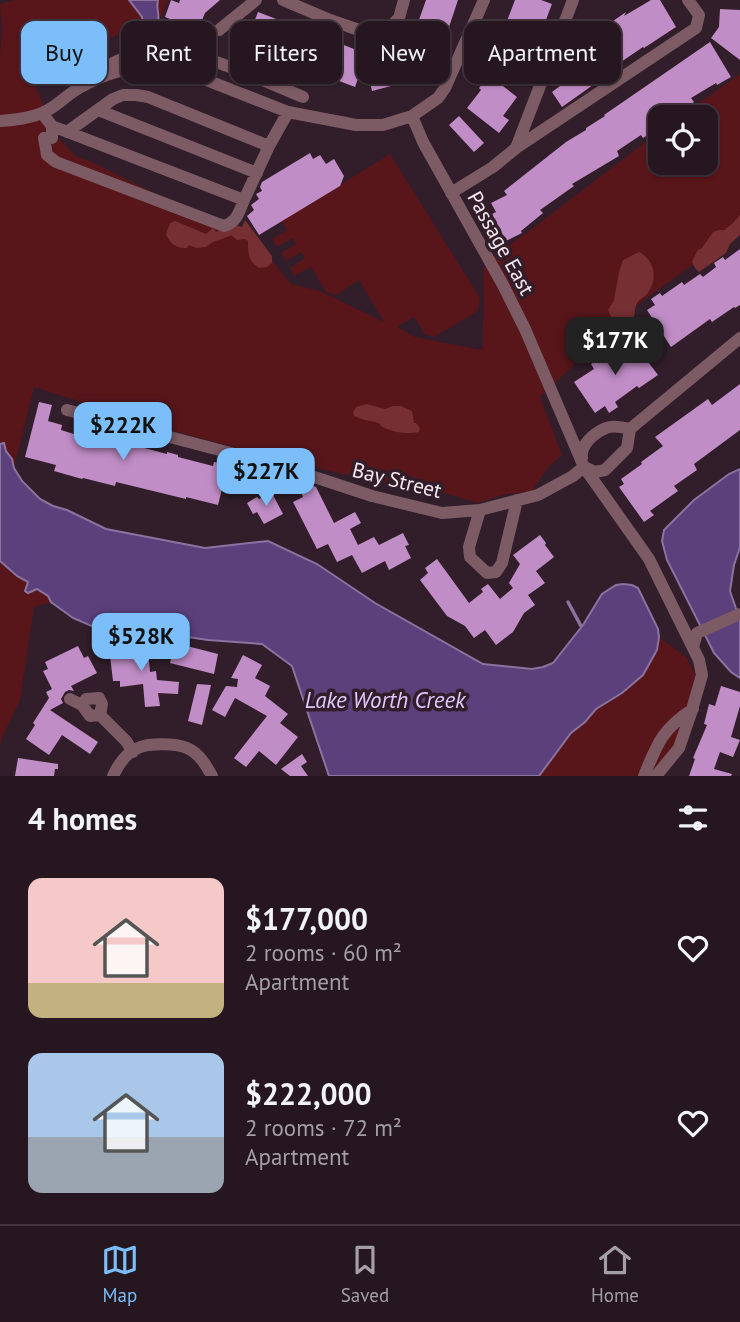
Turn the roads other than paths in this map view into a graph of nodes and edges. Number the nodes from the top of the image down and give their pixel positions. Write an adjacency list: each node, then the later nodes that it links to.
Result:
1 (256, 0): 7 (street)
2 (283, 0): 3 (street)
3 (404, 0)
4 (484, 0): 13 (street)
5 (573, 0): 18 (street)
6 (688, 0): 18 (street)
7 (219, 30)
8 (78, 89): 9 (street); 11 (street); 12 (street)
9 (303, 97)
10 (98, 110): 16 (street); 17 (street); 19 (street)
11 (288, 112): 13 (street); 17 (street)
12 (42, 113): 14 (street); 15 (street)
13 (412, 116): 20 (street, Passage East)
14 (0, 121)
15 (52, 126): 16 (street); 21 (street)
16 (67, 132): 21 (street)
17 (269, 146): 19 (street)
18 (516, 148): 20 (street)
19 (257, 173): 21 (street)
20 (451, 193): 26 (street, Passage East)
21 (244, 200)
22 (740, 338): 24 (street, Bay Street)
23 (67, 410): 25 (street, Bay Street)
24 (630, 429): 26 (street, Bay Street); 26 (street)
25 (258, 460): 27 (street, Bay Street); 27 (street)
26 (584, 467): 28 (street, Bay Street); 31 (street, Passage East)
27 (311, 476): 29 (street, Bay Street)
28 (517, 500): 29 (street, Bay Street); 29 (street)
29 (480, 510)
30 (740, 614): 31 (street)
31 (693, 647): 33 (street, Passage East)
32 (76, 702): 34 (street)
33 (692, 709): 37 (street); 38 (street, Passage East)
34 (133, 752): 35 (street); 36 (street)
35 (113, 776)
36 (212, 776)
37 (644, 776)
38 (656, 776)

